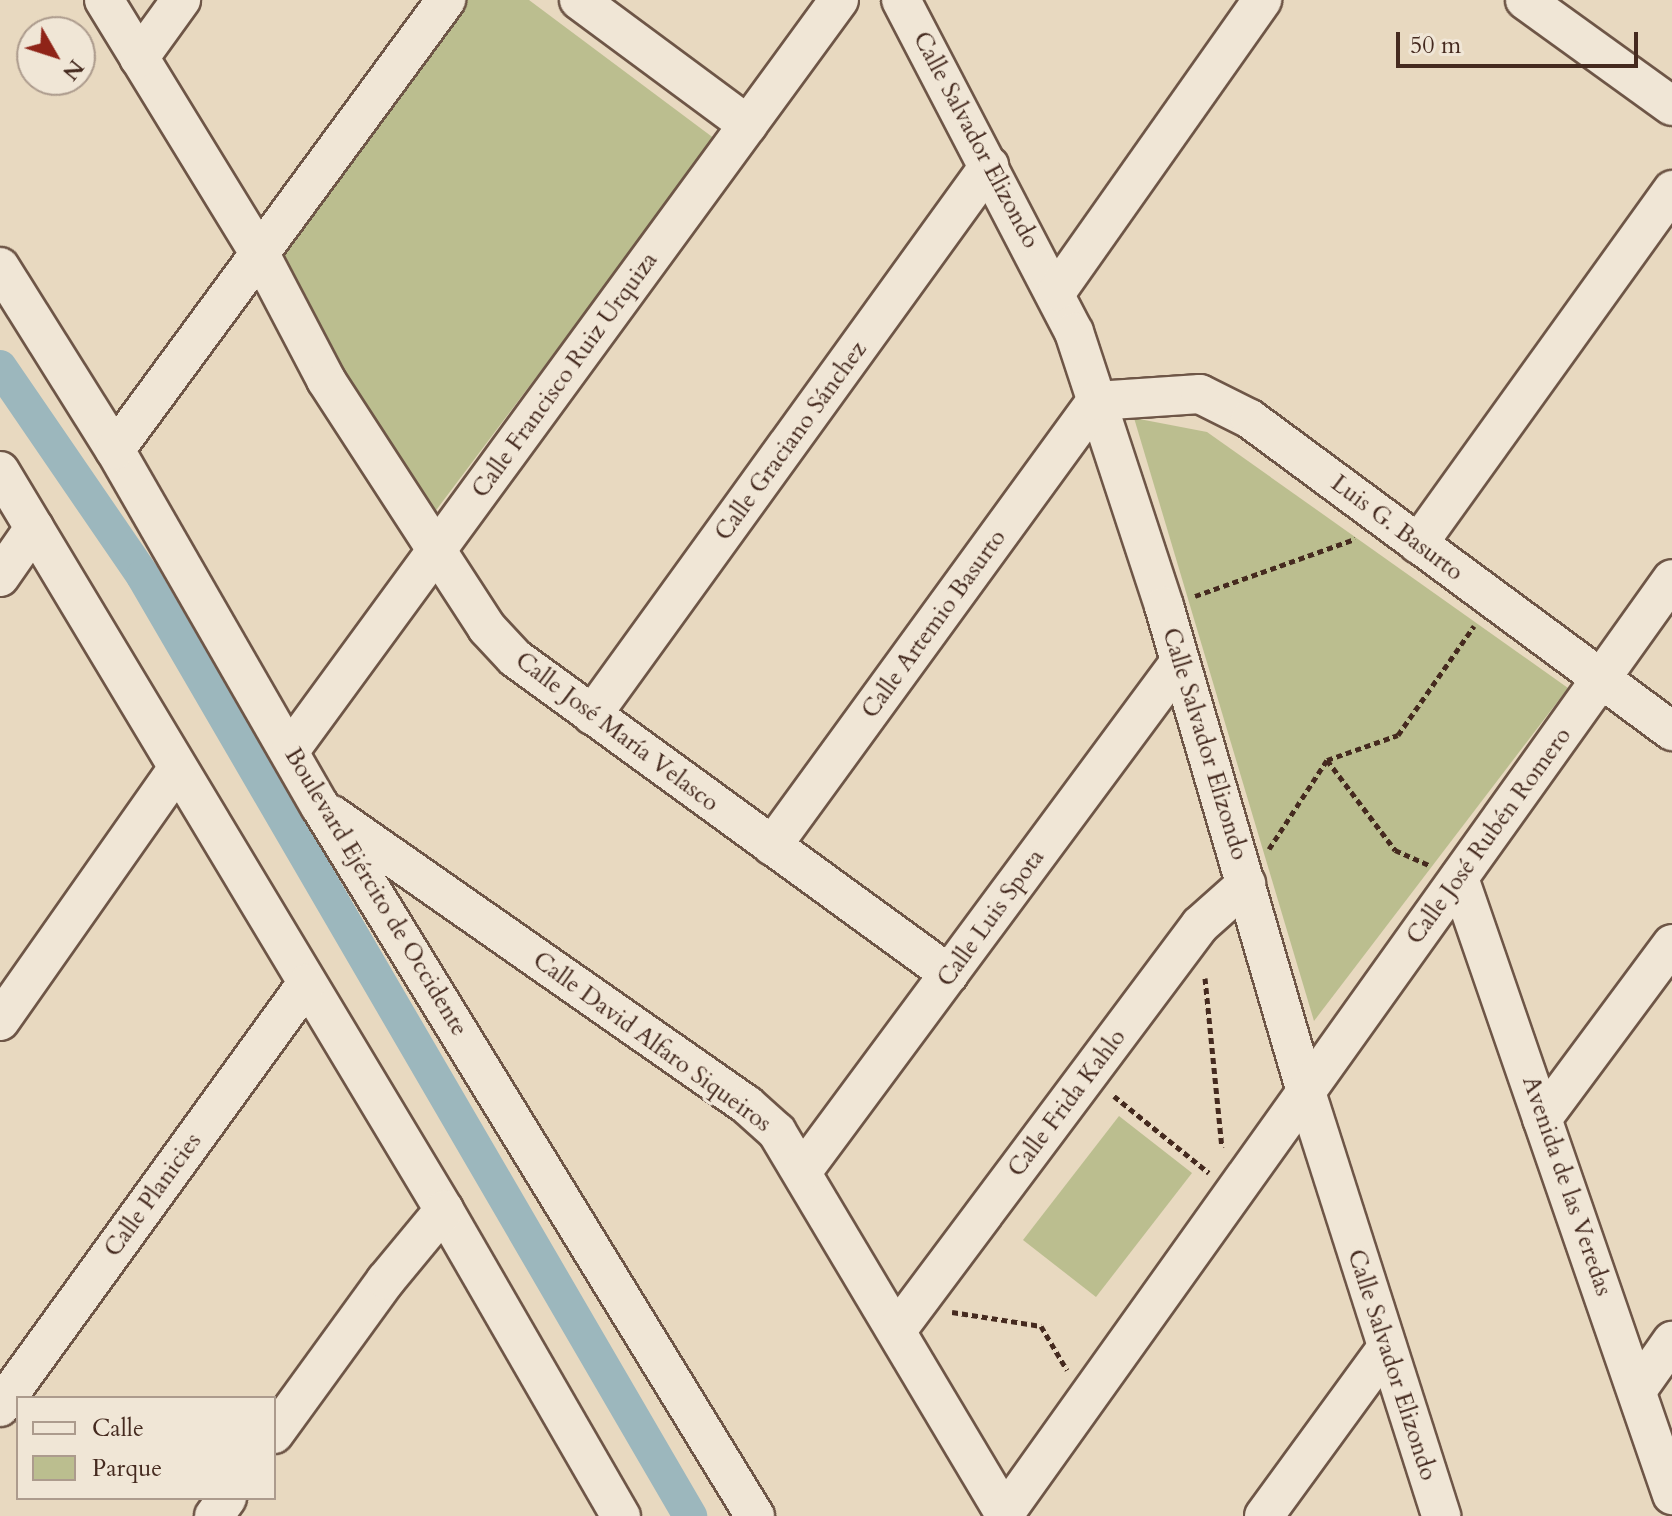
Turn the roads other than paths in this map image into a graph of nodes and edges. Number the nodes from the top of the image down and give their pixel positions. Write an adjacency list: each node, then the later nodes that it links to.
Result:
1 (104, 0): 9 (street, Calle José María Velasco)
2 (181, 0): 9 (street)
3 (446, 0): 14 (street)
4 (579, 0): 11 (street)
5 (839, 0): 11 (street, Calle Francisco Ruiz Urquiza)
6 (901, 0): 12 (street, Calle Salvador Elizondo)
7 (1262, 0): 16 (street)
8 (1535, 3): 10 (street)
9 (139, 58): 14 (street, Calle José María Velasco)
10 (1672, 106)
11 (748, 125): 22 (street, Calle Francisco Ruiz Urquiza)
12 (989, 166): 16 (street, Calle Salvador Elizondo); 27 (street, Calle Graciano Sánchez)
13 (1672, 190): 21 (street)
14 (261, 256): 18 (street); 22 (street, Calle José María Velasco)
15 (0, 267): 18 (street, Boulevard Ejército de Occidente)
16 (1057, 291): 17 (street, Calle Salvador Elizondo)
17 (1096, 401): 21 (street, Luis G. Basurto); 25 (street, Calle Salvador Elizondo); 32 (street, Calle Artemio Basurto)
18 (115, 450): 29 (street, Boulevard Ejército de Occidente)
19 (0, 471): 20 (street)
20 (34, 528): 23 (street); 30 (street)
21 (1406, 535): 26 (street, Luis G. Basurto)
22 (438, 548): 27 (street, Calle José María Velasco); 29 (street, Calle Francisco Ruiz Urquiza)
23 (0, 577)
24 (1672, 579): 26 (street, Calle José Rubén Romero)
25 (1179, 663): 34 (street, Calle Salvador Elizondo); 36 (street, Calle Luis Spota)
26 (1601, 679): 28 (street, Luis G. Basurto); 33 (street, Calle José Rubén Romero)
27 (592, 715): 32 (street, Calle José María Velasco)
28 (1672, 731)
29 (291, 749): 31 (street, Boulevard Ejército de Occidente)
30 (176, 771): 37 (street); 38 (street)
31 (320, 806): 41 (street, Calle David Alfaro Siqueiros); 52 (street, Boulevard Ejército de Occidente)
32 (772, 846): 36 (street, Calle José María Velasco)
33 (1459, 878): 39 (street, Calle José Rubén Romero); 40 (street, Avenida de las Veredas)
34 (1246, 884): 39 (street, Calle Salvador Elizondo); 43 (street, Calle Frida Kahlo)
35 (1672, 944): 40 (street)
36 (949, 974): 41 (street, Calle Luis Spota)
37 (307, 983): 42 (street); 47 (street, Calle Planicies)
38 (0, 1021)
39 (1306, 1092): 45 (street, Calle Salvador Elizondo); 50 (street, Calle José Rubén Romero)
40 (1542, 1119): 46 (street, Avenida de las Veredas)
41 (802, 1172): 43 (street, Calle David Alfaro Siqueiros)
42 (444, 1210): 48 (street); 51 (street)
43 (906, 1318): 50 (street, Calle David Alfaro Siqueiros)
44 (1672, 1341): 46 (street)
45 (1385, 1350): 53 (street); 54 (street, Calle Salvador Elizondo)
46 (1638, 1389): 49 (street, Avenida de las Veredas)
47 (0, 1407)
48 (276, 1431)
49 (1672, 1495)
50 (1004, 1515)
51 (621, 1516)
52 (755, 1516)
53 (1264, 1516)
54 (1441, 1516)

